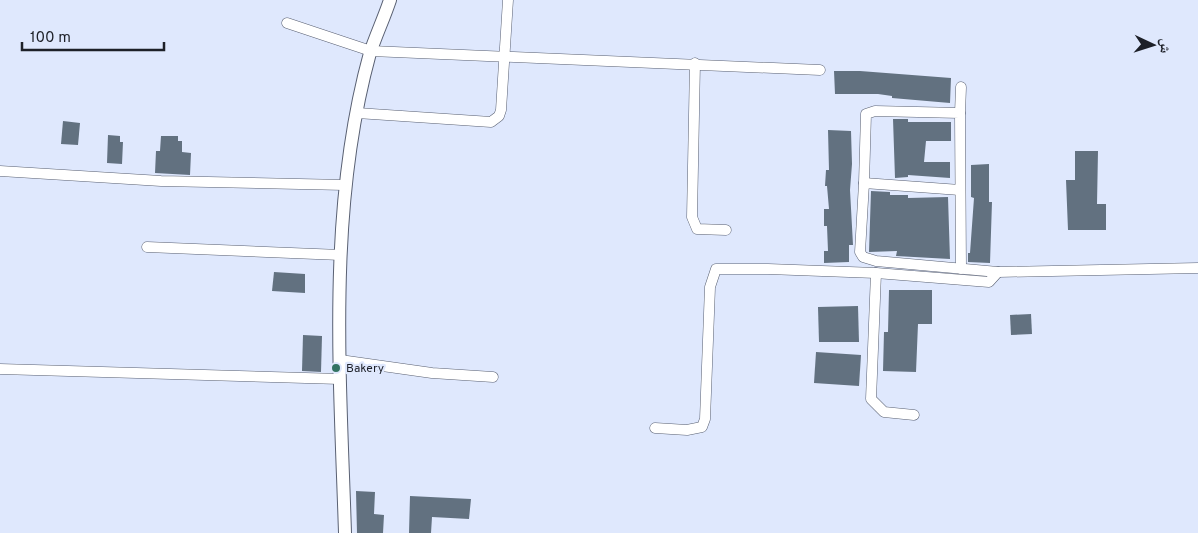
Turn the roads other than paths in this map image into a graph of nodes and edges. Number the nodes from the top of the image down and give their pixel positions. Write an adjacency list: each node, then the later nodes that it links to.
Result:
1 (390, 0): 4 (main road)
2 (508, 0): 5 (street)
3 (287, 24): 4 (street)
4 (371, 51): 5 (street); 9 (main road)
5 (506, 56): 6 (street); 9 (street)
6 (695, 63): 7 (street); 15 (street)
7 (820, 70)
8 (961, 87): 10 (street)
9 (357, 113): 13 (main road)
10 (960, 113): 12 (street); 14 (street)
11 (0, 171): 13 (street)
12 (864, 183): 14 (street); 19 (street)
13 (345, 185): 17 (main road)
14 (960, 190): 19 (street)
15 (726, 230)
16 (147, 247): 17 (street)
17 (341, 255): 22 (main road)
18 (1198, 268): 20 (street)
19 (961, 269): 20 (street)
20 (998, 272): 21 (street)
21 (876, 273): 26 (street); 27 (street)
22 (340, 360): 24 (street); 25 (main road)
23 (0, 369): 25 (street)
24 (493, 377)
25 (340, 379): 28 (main road)
26 (914, 415)
27 (655, 428)
28 (345, 533)

